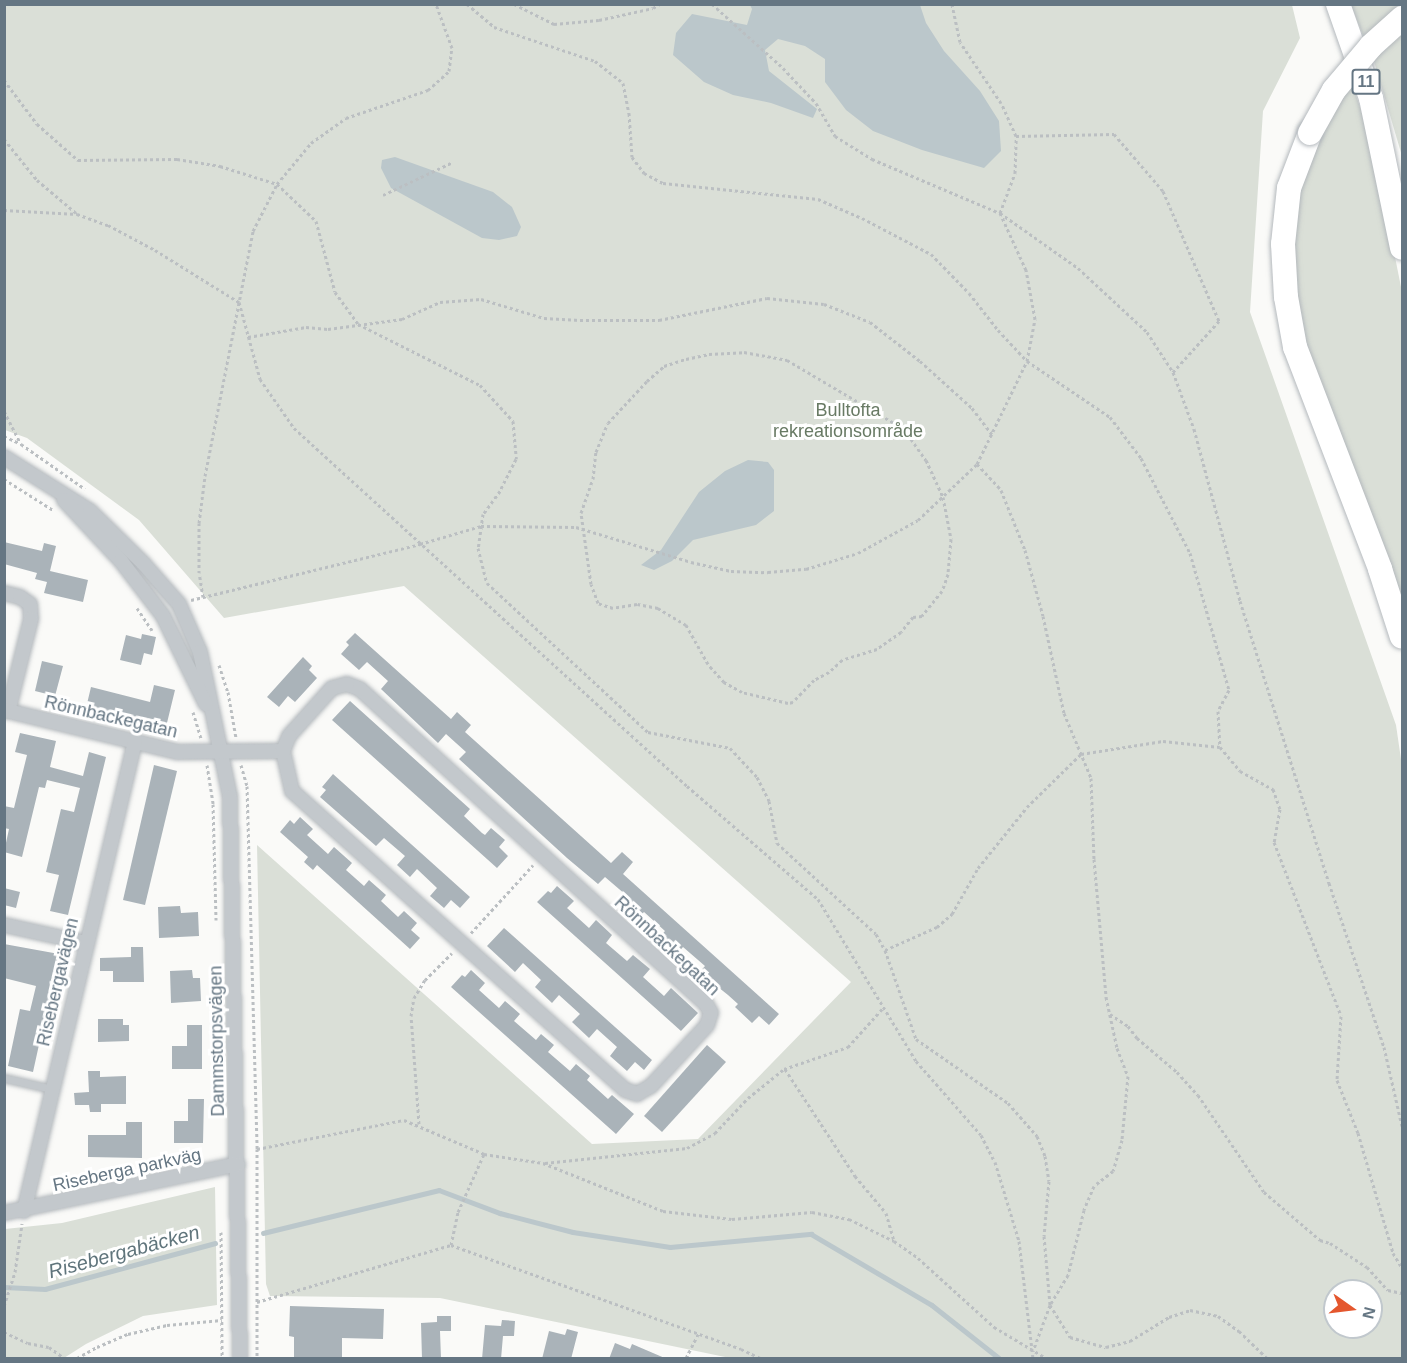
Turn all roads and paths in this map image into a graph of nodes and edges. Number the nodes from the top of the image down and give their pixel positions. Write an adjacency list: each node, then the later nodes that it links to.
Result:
1 (436, 4): 13 (path)
2 (467, 4): 22 (path)
3 (514, 4): 4 (path)
4 (660, 4)
5 (712, 4): 16 (path)
6 (952, 4): 10 (path)
7 (1338, 4): 18 (highway, 11)
8 (1402, 18): 39 (highway, bridge)
9 (4, 80): 13 (path)
10 (1016, 136): 16 (path); 23 (path)
11 (4, 139): 17 (path)
12 (453, 162): 14 (path)
13 (277, 184): 19 (path); 20 (path)
14 (383, 195)
15 (4, 210): 17 (path)
16 (1000, 213): 22 (path); 23 (path)
17 (77, 214): 19 (path)
18 (1402, 248)
19 (239, 302): 21 (path); 35 (path)
20 (358, 324): 21 (path); 25 (path); 33 (path)
21 (248, 337): 35 (path)
22 (1027, 361): 25 (path); 44 (path)
23 (1173, 372): 61 (path)
24 (4, 411): 26 (path)
25 (993, 436): 28 (path)
26 (21, 444)
27 (4, 457): 30 (street, Dammstorpsvägen)
28 (977, 464): 31 (path); 48 (path)
29 (4, 479): 32 (path)
30 (50, 486): 42 (street, Dammstorpsvägen); 42 (street, Dammstorpsvägen)
31 (943, 496): 34 (path); 34 (path); 34 (path)
32 (62, 517)
33 (481, 526): 34 (path); 35 (path); 54 (path)
34 (585, 530)
35 (420, 544): 55 (path)
36 (4, 593): 41 (street)
37 (136, 608): 38 (path)
38 (154, 632)
39 (1402, 637)
40 (193, 710): 47 (path)
41 (6, 711): 43 (street, Rönnbackegatan)
42 (217, 724): 45 (street, Dammstorpsvägen)
43 (135, 742): 47 (street, Rönnbackegatan); 52 (street, Risebergavägen)
44 (1220, 747): 48 (path); 69 (path)
45 (222, 751): 46 (street, Rönnbackegatan); 47 (street, Rönnbackegatan); 64 (street, Dammstorpsvägen)
46 (283, 751): 49 (street, Rönnbackegatan); 53 (street, Rönnbackegatan)
47 (204, 752): 50 (path)
48 (1081, 754): 54 (path); 56 (path)
49 (543, 855): 53 (path); 53 (street, Rönnbackegatan)
50 (216, 924)
51 (4, 925): 52 (street)
52 (86, 943): 59 (street, Risebergavägen)
53 (461, 944): 60 (path)
54 (885, 950): 72 (path)
55 (883, 1007): 57 (path); 76 (path)
56 (1110, 1014): 70 (path); 72 (path)
57 (784, 1069): 63 (path); 67 (path)
58 (4, 1078): 59 (lane)
59 (52, 1089): 65 (street, Risebergavägen)
60 (419, 1125): 62 (path); 71 (path)
61 (1402, 1126)
62 (484, 1154): 63 (path); 68 (path)
63 (543, 1163): 67 (path)
64 (238, 1164): 65 (street, Riseberga parkväg); 80 (street, Dammstorpsvägen)
65 (24, 1211): 66 (street); 73 (path)
66 (4, 1213)
67 (894, 1241): 76 (path)
68 (451, 1245): 71 (path); 75 (path)
69 (1402, 1268)
70 (1402, 1293)
71 (257, 1302): 81 (path)
72 (1050, 1305): 76 (path); 86 (path)
73 (4, 1306)
74 (4, 1332): 77 (path)
75 (698, 1334): 82 (path); 83 (path)
76 (1033, 1353): 84 (path); 85 (path)
77 (64, 1359)
78 (77, 1359): 79 (path)
79 (222, 1359)
80 (240, 1359)
81 (257, 1359)
82 (687, 1359)
83 (760, 1359)
84 (1033, 1359)
85 (1046, 1359)
86 (1267, 1359)

